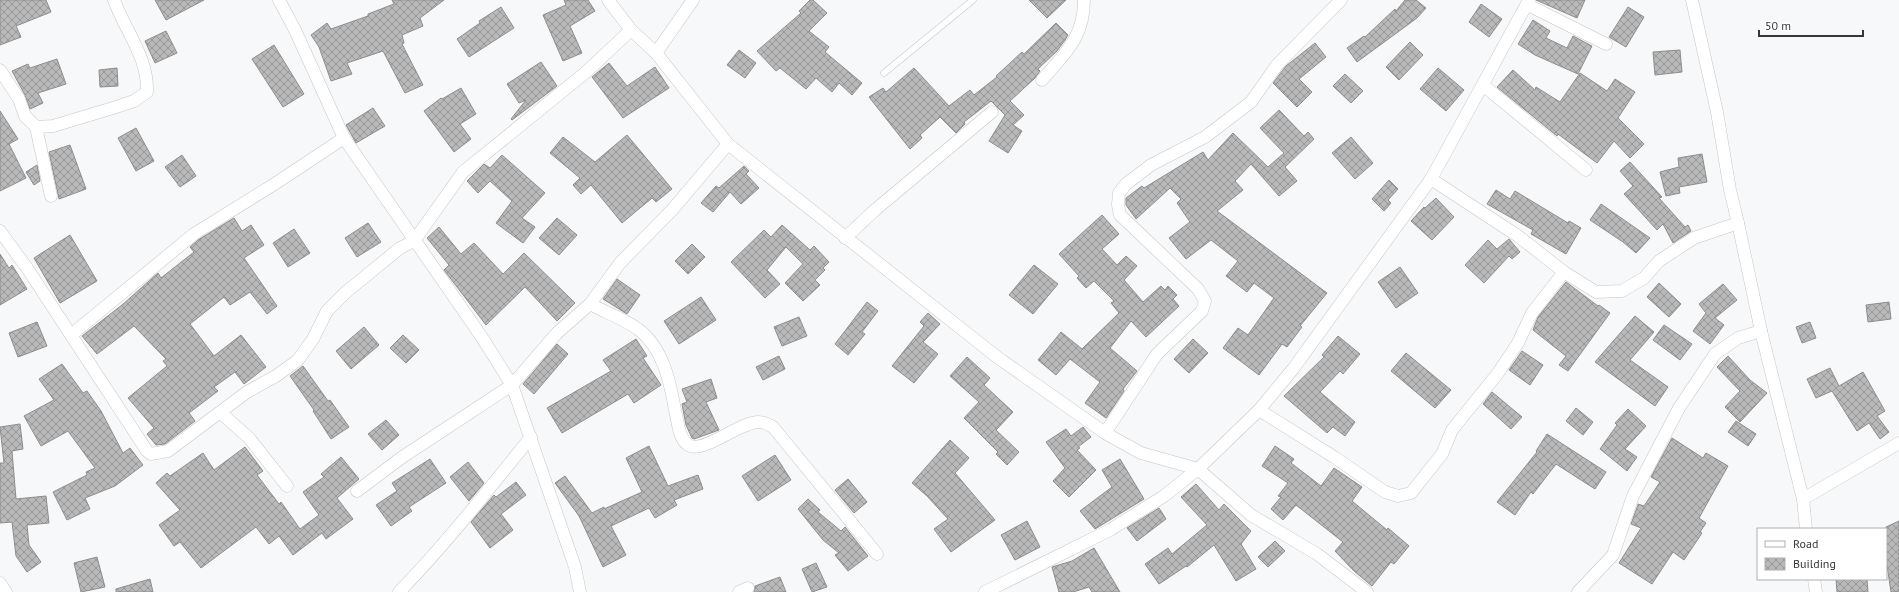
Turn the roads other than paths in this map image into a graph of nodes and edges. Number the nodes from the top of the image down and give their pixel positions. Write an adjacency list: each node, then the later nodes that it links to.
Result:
1 (114, 0): 18 (street)
2 (279, 0): 19 (street)
3 (608, 0): 10 (street)
4 (693, 0): 12 (street)
5 (973, 0): 14 (lane)
6 (1084, 0): 15 (street)
7 (1341, 0): 35 (street)
8 (1692, 0): 24 (street)
9 (1528, 2): 11 (street); 16 (street)
10 (631, 30): 12 (street); 27 (street)
11 (1606, 44)
12 (656, 53): 20 (street)
13 (0, 70): 18 (street)
14 (884, 73)
15 (1042, 80)
16 (1483, 85): 21 (street); 22 (street)
17 (992, 112): 26 (street)
18 (36, 127): 23 (street)
19 (344, 138): 27 (street); 31 (street)
20 (728, 144): 26 (street); 29 (street)
21 (1586, 170)
22 (1431, 179): 28 (street); 33 (street)
23 (51, 196)
24 (1738, 223): 28 (street); 30 (street)
25 (0, 231): 31 (street)
26 (845, 238): 35 (street)
27 (414, 241): 32 (street); 34 (street)
28 (1564, 272): 33 (street)
29 (590, 304): 32 (street); 43 (street)
30 (1760, 331): 41 (street); 51 (street)
31 (71, 335): 34 (street)
32 (512, 385): 36 (street); 40 (street)
33 (1259, 410): 38 (street)
34 (221, 413): 39 (street)
35 (1105, 433): 38 (street)
36 (531, 437): 48 (street); 49 (street)
37 (1899, 443): 41 (street)
38 (1198, 469): 46 (street); 50 (street)
39 (287, 486)
40 (357, 491)
41 (1803, 499): 42 (street)
42 (1806, 528)
43 (877, 554)
44 (1814, 580): 52 (street)
45 (0, 583): 47 (street)
46 (1360, 590)
47 (6, 592)
48 (399, 592)
49 (580, 592)
50 (985, 592)
51 (1578, 592)
52 (1816, 592)

